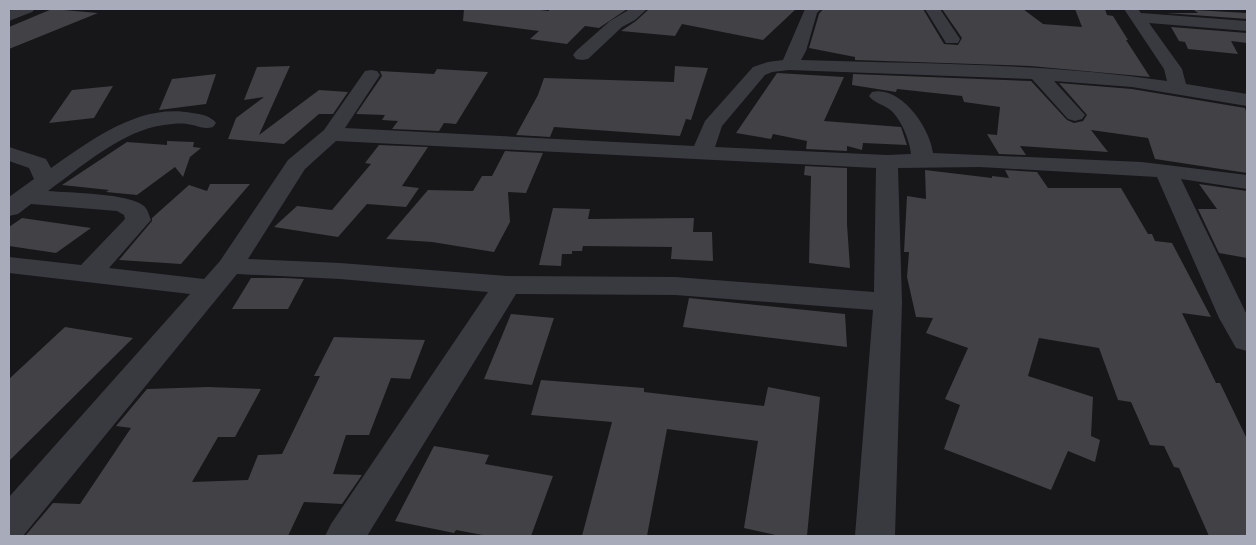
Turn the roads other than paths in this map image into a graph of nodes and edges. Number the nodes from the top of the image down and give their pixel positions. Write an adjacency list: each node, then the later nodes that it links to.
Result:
1 (27, 9): 6 (street)
2 (639, 9): 9 (street)
3 (932, 9): 8 (street)
4 (806, 11): 10 (street)
5 (1134, 13): 7 (street); 13 (street)
6 (9, 16)
7 (1247, 26)
8 (952, 38)
9 (582, 55)
10 (789, 65): 12 (street); 20 (street)
11 (371, 75): 18 (street)
12 (1038, 75): 13 (street); 16 (street)
13 (1178, 88): 15 (street)
14 (879, 96): 21 (street)
15 (1247, 100)
16 (1075, 115)
17 (206, 124): 24 (street)
18 (331, 134): 20 (street); 29 (street)
19 (9, 154): 24 (street)
20 (702, 154): 22 (street)
21 (922, 158): 22 (street); 23 (street)
22 (887, 162): 31 (street)
23 (1166, 171): 25 (street); 32 (street)
24 (46, 180): 26 (street)
25 (1247, 182)
26 (17, 202): 28 (street)
27 (9, 266): 28 (street)
28 (88, 274): 29 (street)
29 (221, 277): 30 (street); 33 (street)
30 (507, 285): 31 (street); 34 (street)
31 (888, 302): 35 (street)
32 (1247, 341)
33 (9, 524)
34 (345, 536)
35 (875, 536)

